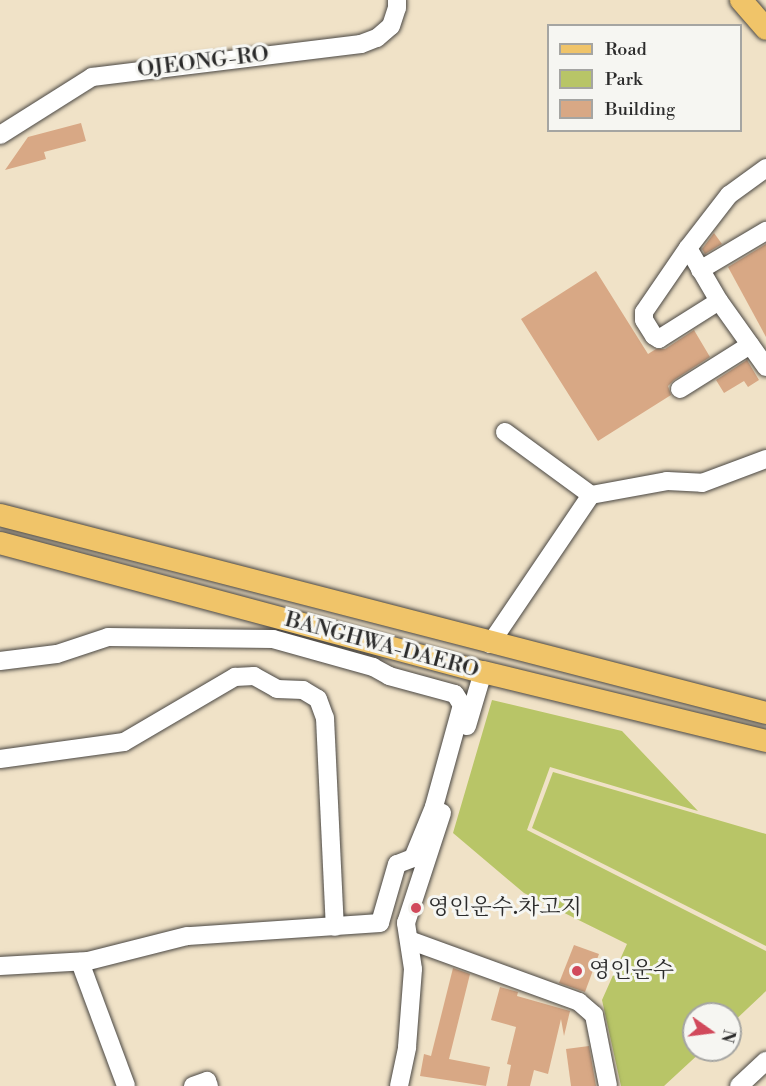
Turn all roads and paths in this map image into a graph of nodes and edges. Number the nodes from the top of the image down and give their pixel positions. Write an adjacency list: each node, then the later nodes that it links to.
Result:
1 (397, 0): 4 (street, OJEONG-RO)
2 (741, 0): 3 (main road)
3 (766, 29)
4 (0, 135)
5 (766, 168): 7 (street)
6 (766, 231): 8 (street)
7 (688, 248): 8 (street); 9 (street)
8 (700, 270): 9 (street)
9 (719, 302): 10 (street)
10 (750, 345): 11 (street); 12 (street)
11 (766, 367)
12 (680, 389)
13 (505, 432): 15 (street)
14 (766, 459): 15 (street)
15 (591, 495): 18 (street)
16 (0, 515): 18 (main road, BANGHWA-DAERO)
17 (0, 543): 20 (main road, BANGHWA-DAERO)
18 (490, 644): 21 (main road, BANGHWA-DAERO)
19 (0, 661): 24 (street)
20 (483, 672): 22 (main road, BANGHWA-DAERO); 25 (street)
21 (766, 713)
22 (766, 741)
23 (0, 759): 24 (street)
24 (335, 927): 26 (street)
25 (409, 940): 32 (street); 33 (street)
26 (80, 962): 27 (street); 29 (street)
27 (0, 966)
28 (763, 1070): 34 (street)
29 (126, 1086)
30 (193, 1086): 31 (street)
31 (209, 1086)
32 (399, 1086)
33 (608, 1086)
34 (739, 1086)

